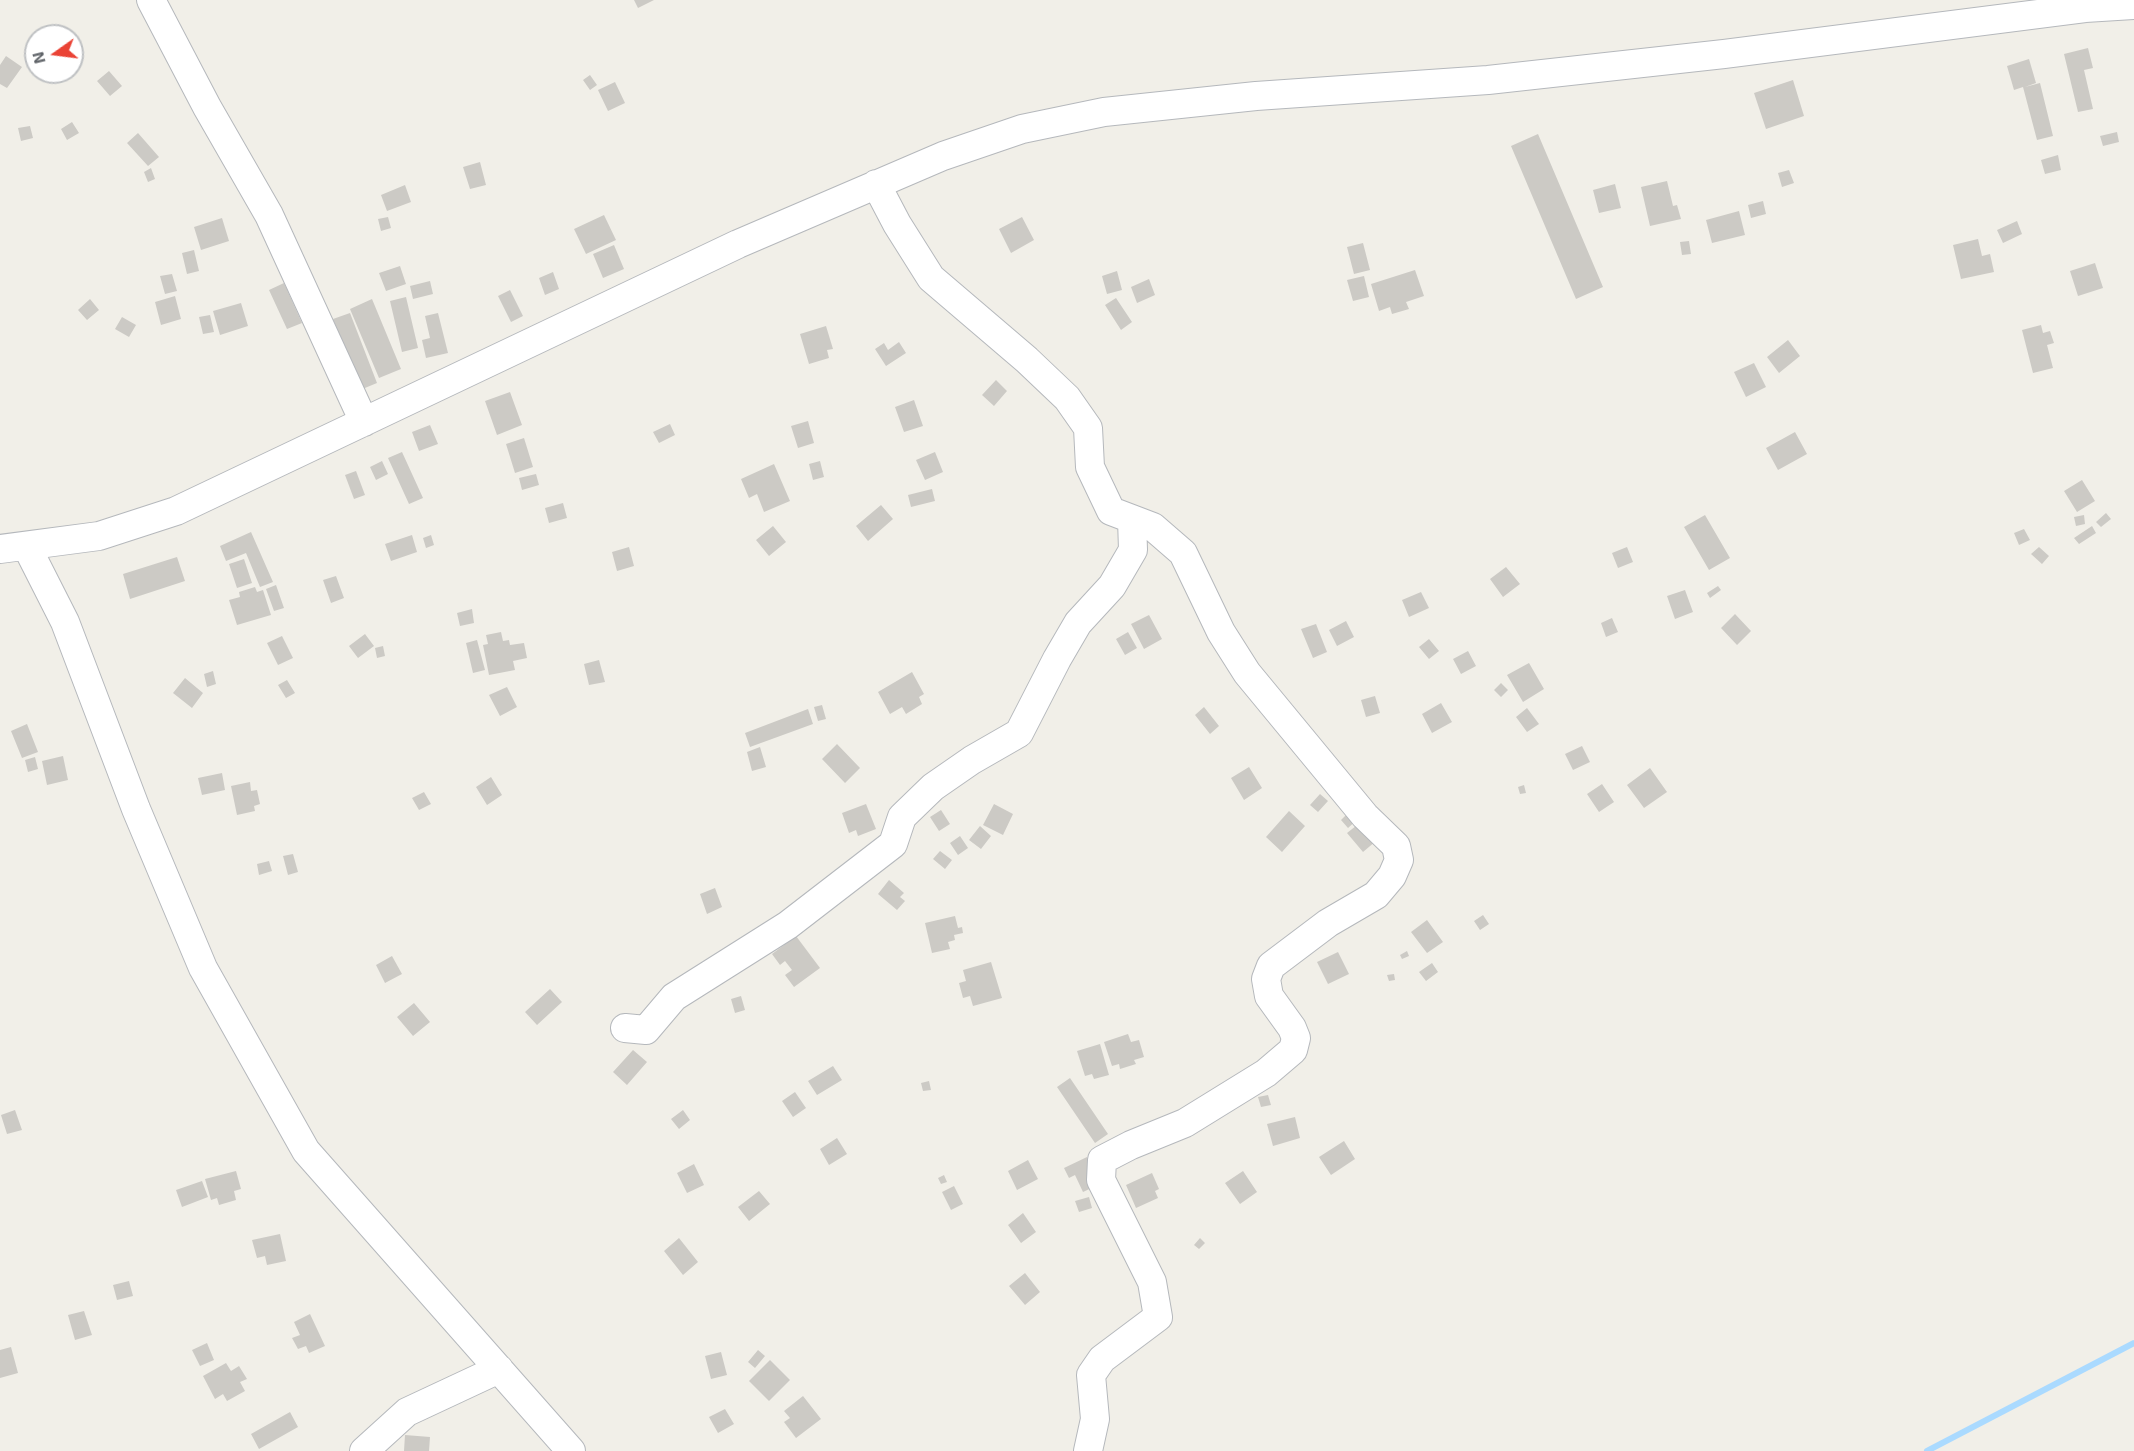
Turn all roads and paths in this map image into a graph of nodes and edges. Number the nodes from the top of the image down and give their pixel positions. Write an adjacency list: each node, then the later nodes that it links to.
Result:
1 (151, 0): 4 (street)
2 (2134, 5): 3 (street)
3 (876, 184): 4 (street); 5 (street)
4 (364, 422): 6 (street)
5 (1132, 519): 7 (street); 11 (street)
6 (13, 548): 8 (street)
7 (625, 1028)
8 (499, 1369): 9 (street); 10 (street)
9 (364, 1451)
10 (571, 1451)
11 (1088, 1451)

